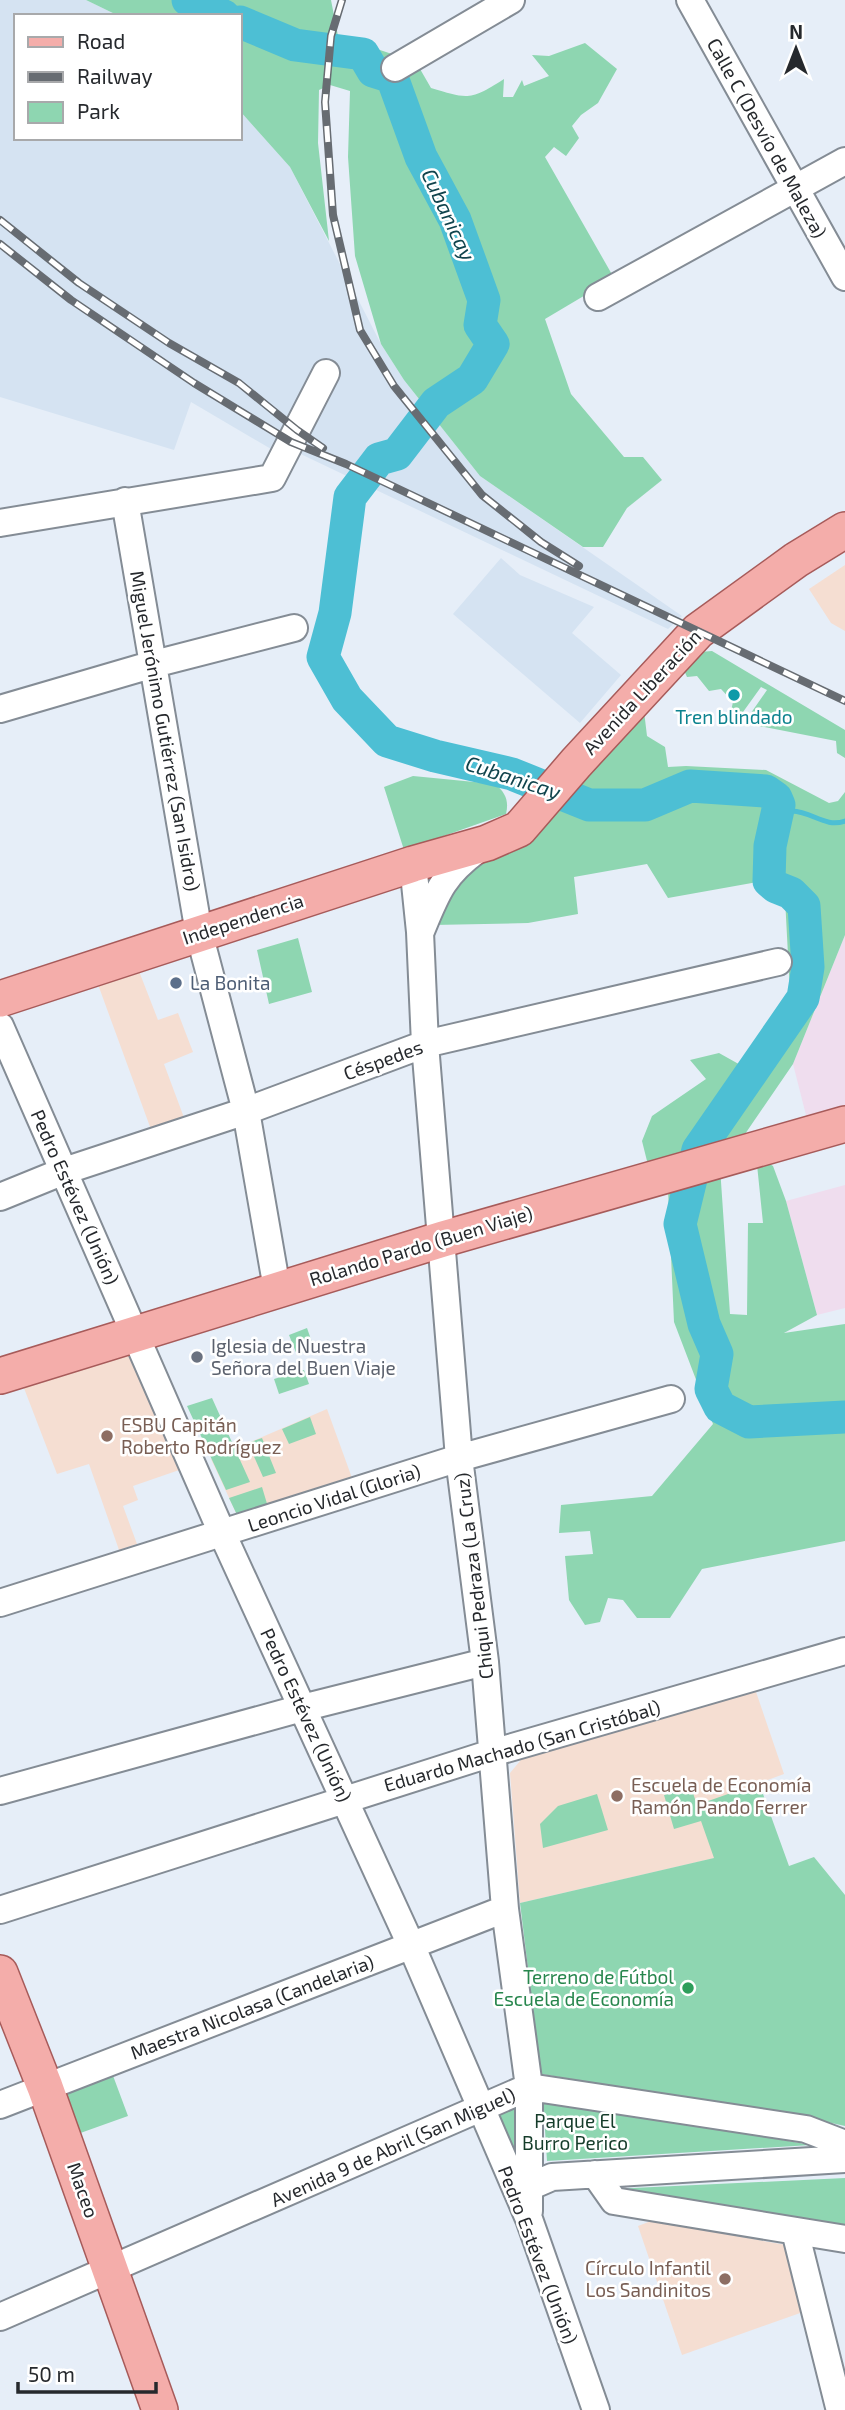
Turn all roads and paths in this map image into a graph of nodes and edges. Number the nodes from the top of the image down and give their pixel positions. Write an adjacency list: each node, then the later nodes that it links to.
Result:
1 (510, 0): 3 (street)
2 (690, 0): 5 (street, Calle C (Desvío de Maleza))
3 (395, 68)
4 (845, 161): 5 (street)
5 (796, 189): 6 (street, Calle C (Desvío de Maleza)); 7 (street)
6 (845, 276)
7 (598, 297)
8 (326, 373): 9 (street)
9 (125, 501): 10 (street); 13 (street, Miguel Jerónimo Gutiérrez (San Isidro))
10 (0, 523)
11 (845, 530): 15 (main road, Avenida Liberación)
12 (294, 628): 13 (street)
13 (155, 664): 14 (street); 17 (street, Miguel Jerónimo Gutiérrez (San Isidro))
14 (0, 709)
15 (487, 843): 16 (main road, Independencia); 18 (street, Chiqui Pedraza (La Cruz))
16 (413, 864): 17 (main road, Independencia); 18 (street, Chiqui Pedraza (La Cruz))
17 (200, 933): 20 (main road, Independencia); 23 (street, Miguel Jerónimo Gutiérrez (San Isidro))
18 (420, 933): 22 (street, Chiqui Pedraza (La Cruz))
19 (778, 962): 22 (street, Céspedes)
20 (0, 999)
21 (0, 1026): 25 (street, Pedro Estévez (Unión))
22 (425, 1044): 23 (street, Céspedes); 27 (street, Chiqui Pedraza (La Cruz))
23 (246, 1111): 25 (street, Céspedes); 28 (street, Miguel Jerónimo Gutiérrez (San Isidro))
24 (845, 1124): 27 (main road, Rolando Pardo (Buen Viaje))
25 (64, 1171): 26 (street, Céspedes); 29 (street, Pedro Estévez (Unión))
26 (0, 1197)
27 (443, 1238): 28 (main road, Rolando Pardo (Buen Viaje)); 32 (street, Chiqui Pedraza (La Cruz))
28 (277, 1289): 29 (main road, Rolando Pardo (Buen Viaje))
29 (135, 1334): 30 (main road, Rolando Pardo (Buen Viaje)); 33 (street, Pedro Estévez (Unión))
30 (0, 1376)
31 (671, 1399): 32 (street, Leoncio Vidal (Gloria))
32 (459, 1458): 33 (street, Leoncio Vidal (Gloria)); 36 (street, Chiqui Pedraza (La Cruz))
33 (222, 1533): 34 (street, Leoncio Vidal (Gloria)); 37 (street, Pedro Estévez (Unión))
34 (0, 1603)
35 (845, 1651): 38 (street, Eduardo Machado (San Cristóbal))
36 (485, 1662): 37 (street); 38 (street, Chiqui Pedraza (La Cruz))
37 (302, 1709): 39 (street); 40 (street, Pedro Estévez (Unión))
38 (492, 1753): 40 (street, Eduardo Machado (San Cristóbal)); 42 (street, Chiqui Pedraza (La Cruz))
39 (0, 1791)
40 (345, 1799): 41 (street, Eduardo Machado (San Cristóbal)); 43 (street, Pedro Estévez (Unión))
41 (0, 1909)
42 (505, 1909): 43 (street, Maestra Nicolasa (Candelaria)); 46 (street, Chiqui Pedraza (La Cruz))
43 (411, 1945): 45 (street, Maestra Nicolasa (Candelaria)); 48 (street, Pedro Estévez (Unión))
44 (0, 1973): 45 (main road, Maceo)
45 (46, 2087): 47 (street, Maestra Nicolasa (Candelaria)); 56 (main road, Maceo)
46 (529, 2087): 48 (street, Avenida 9 de Abril (San Miguel)); 49 (street, Avenida 9 de Abril (San Miguel)); 52 (street, Chiqui Pedraza (La Cruz))
47 (0, 2105)
48 (480, 2109): 53 (street, Pedro Estévez (Unión)); 56 (street, Avenida 9 de Abril (San Miguel))
49 (845, 2144)
50 (845, 2159): 51 (street)
51 (595, 2174): 52 (street); 54 (street)
52 (529, 2188): 53 (street, Chiqui Pedraza (La Cruz))
53 (529, 2220): 60 (street, Pedro Estévez (Unión))
54 (795, 2231): 55 (street); 58 (street)
55 (845, 2239)
56 (112, 2270): 57 (street, Avenida 9 de Abril (San Miguel)); 59 (main road, Maceo)
57 (0, 2317)
58 (838, 2407)
59 (160, 2410)
60 (596, 2410)

